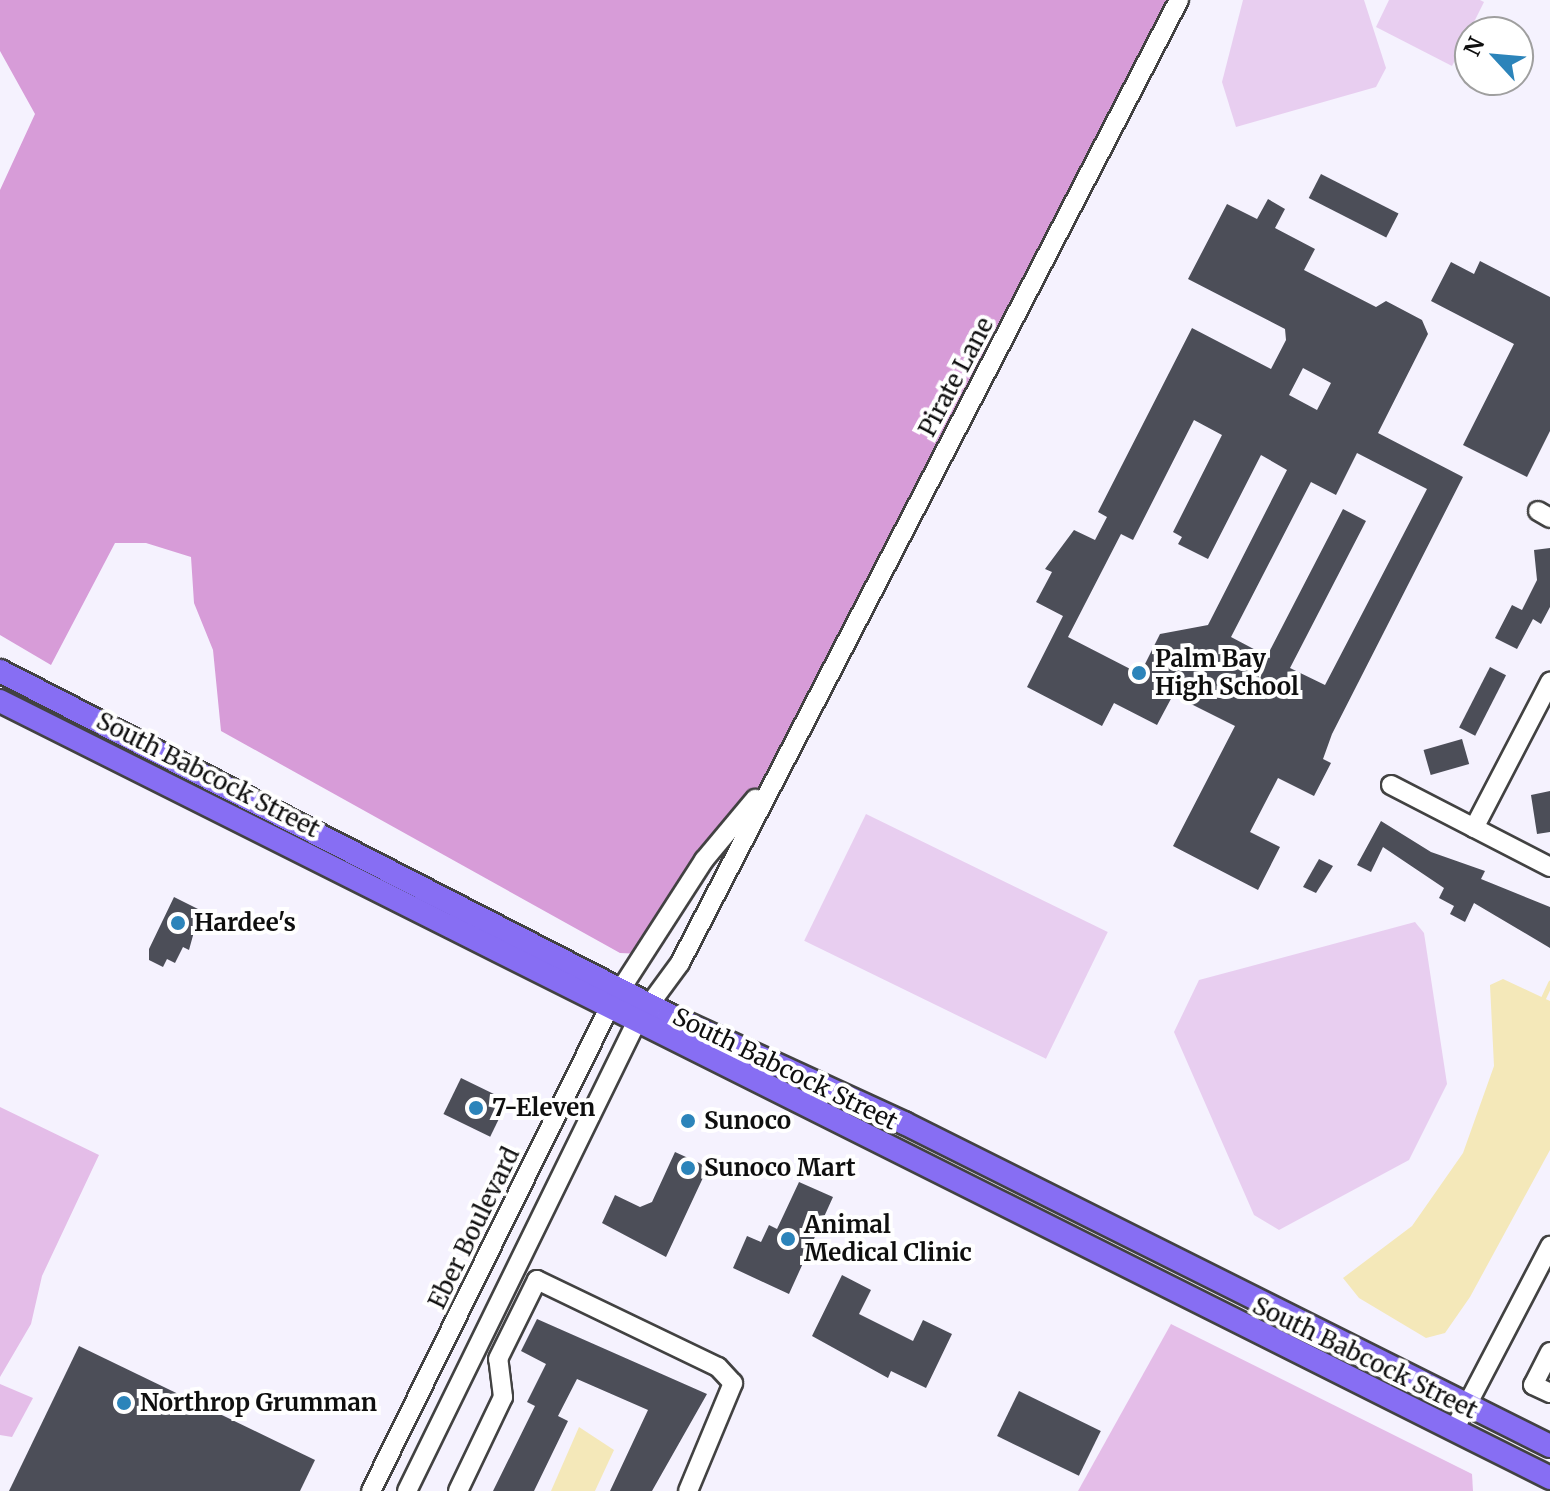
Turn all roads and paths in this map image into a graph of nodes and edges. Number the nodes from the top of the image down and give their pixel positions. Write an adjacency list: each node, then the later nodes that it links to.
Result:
1 (1179, 0): 5 (street, Pirate Lane)
2 (0, 671): 9 (main road, South Babcock Street)
3 (1550, 682): 7 (street)
4 (0, 701): 9 (main road, South Babcock Street)
5 (775, 776): 9 (street, Pirate Lane); 10 (street, Pirate Lane)
6 (1391, 785): 7 (street)
7 (1474, 828): 8 (street)
8 (1550, 867)
9 (616, 997): 10 (main road, South Babcock Street); 18 (street, Eber Boulevard)
10 (643, 1014): 14 (main road, South Babcock Street); 15 (main road, South Babcock Street); 19 (street)
11 (1550, 1246): 14 (street)
12 (1550, 1352): 13 (street)
13 (1550, 1393)
14 (1467, 1406): 15 (street); 16 (main road, South Babcock Street)
15 (1454, 1430): 17 (main road, South Babcock Street)
16 (1550, 1446)
17 (1549, 1477)
18 (371, 1491)
19 (407, 1491)
20 (458, 1491): 21 (street)
21 (688, 1491)

